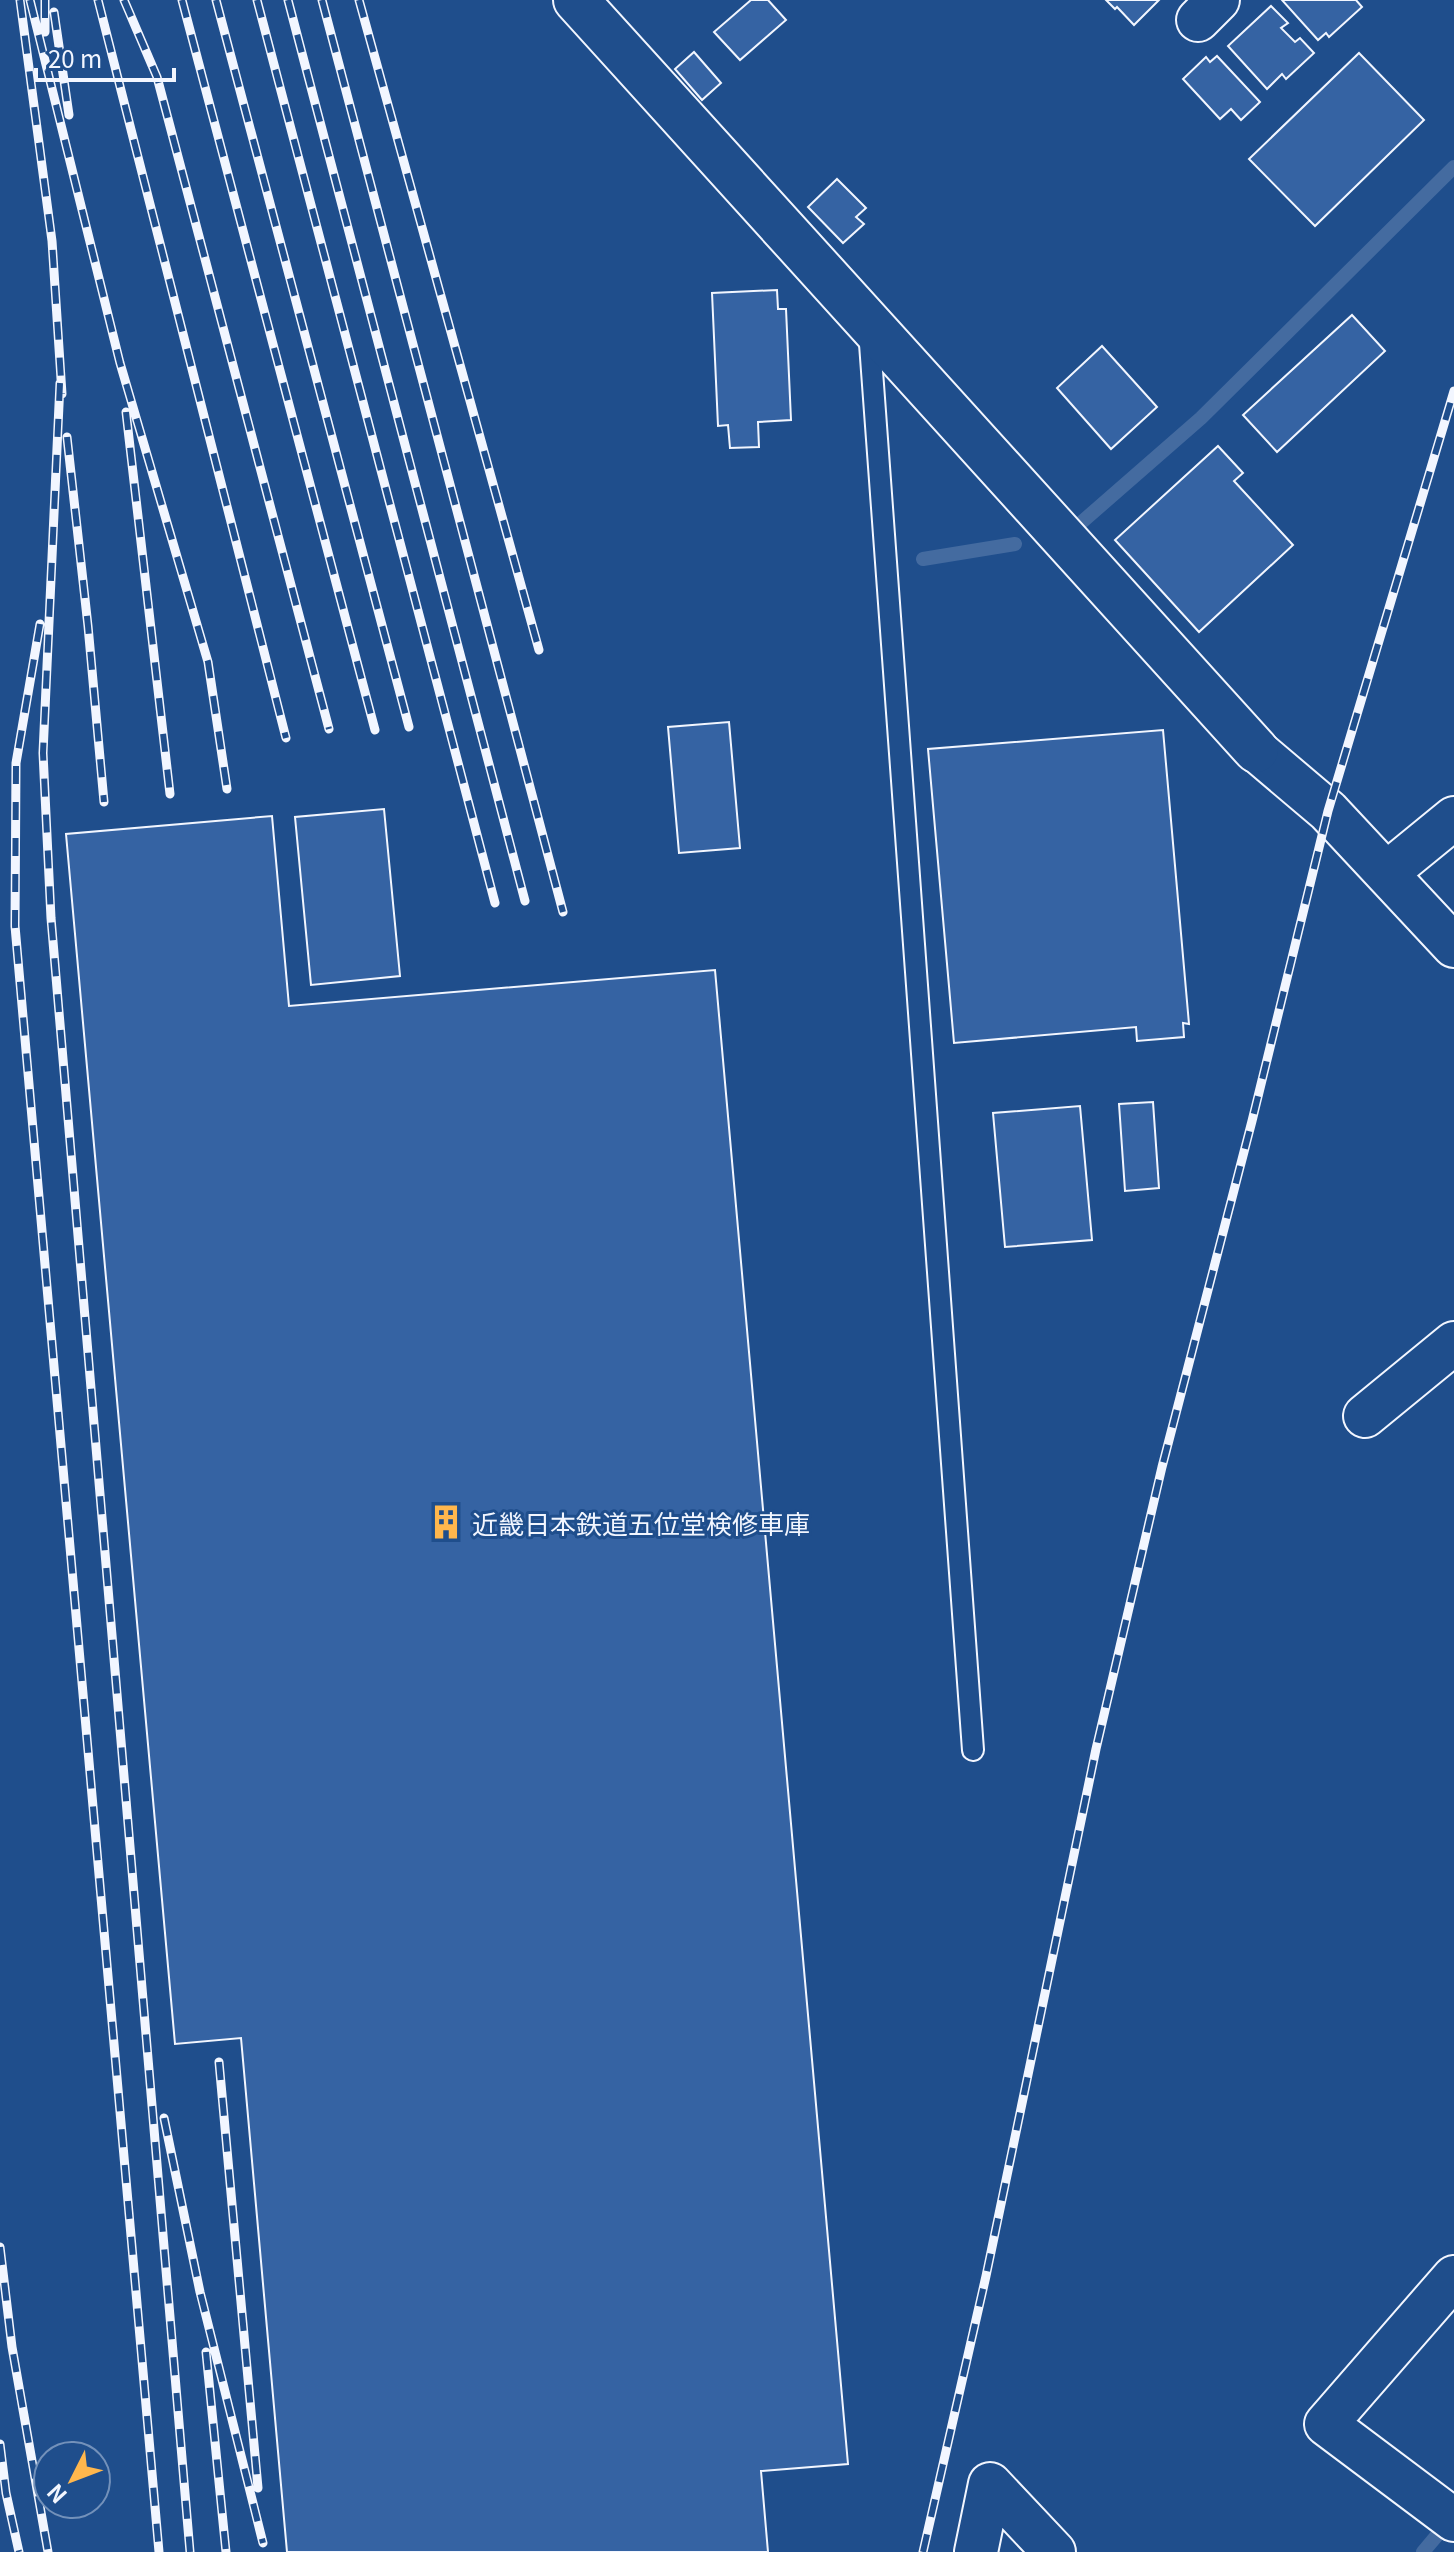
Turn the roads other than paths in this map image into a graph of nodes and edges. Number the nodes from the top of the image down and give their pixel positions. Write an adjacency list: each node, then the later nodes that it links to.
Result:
1 (576, 0): 2 (street)
2 (868, 322): 3 (street); 9 (lane)
3 (1256, 750): 5 (street)
4 (1454, 818): 5 (street)
5 (1388, 872): 6 (street)
6 (1454, 946)
7 (1454, 1343): 8 (street)
8 (1365, 1416)
9 (973, 1750)
10 (1454, 2277): 11 (street)
11 (1447, 2516)
12 (976, 2552): 13 (street)
13 (1054, 2552)

